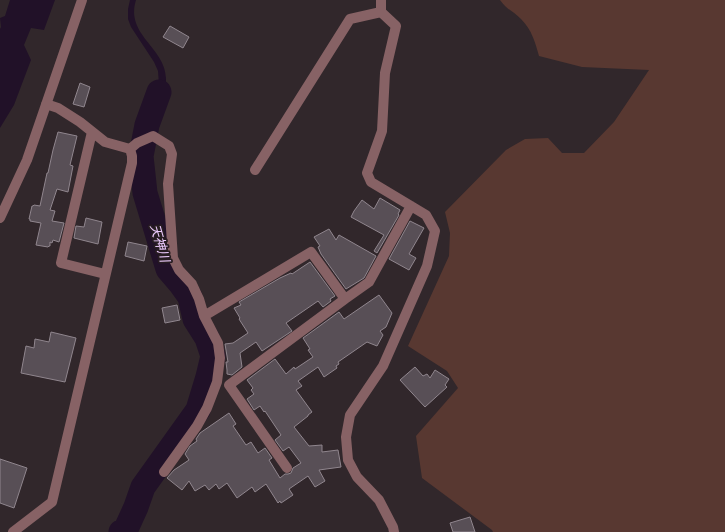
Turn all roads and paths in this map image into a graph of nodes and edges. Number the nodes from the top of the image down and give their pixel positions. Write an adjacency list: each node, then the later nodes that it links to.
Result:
1 (82, 0): 4 (street)
2 (381, 0): 3 (street)
3 (381, 12): 7 (street); 8 (street)
4 (46, 104): 5 (street); 9 (street)
5 (92, 132): 6 (street); 10 (street)
6 (129, 147): 10 (street); 12 (street)
7 (255, 170)
8 (411, 206): 11 (street); 18 (street)
9 (0, 218)
10 (99, 273): 17 (street)
11 (345, 299): 12 (street); 14 (street)
12 (204, 316): 13 (street)
13 (217, 382): 14 (street); 16 (street)
14 (229, 385): 15 (street)
15 (287, 468)
16 (164, 472)
17 (13, 532)
18 (394, 532)

